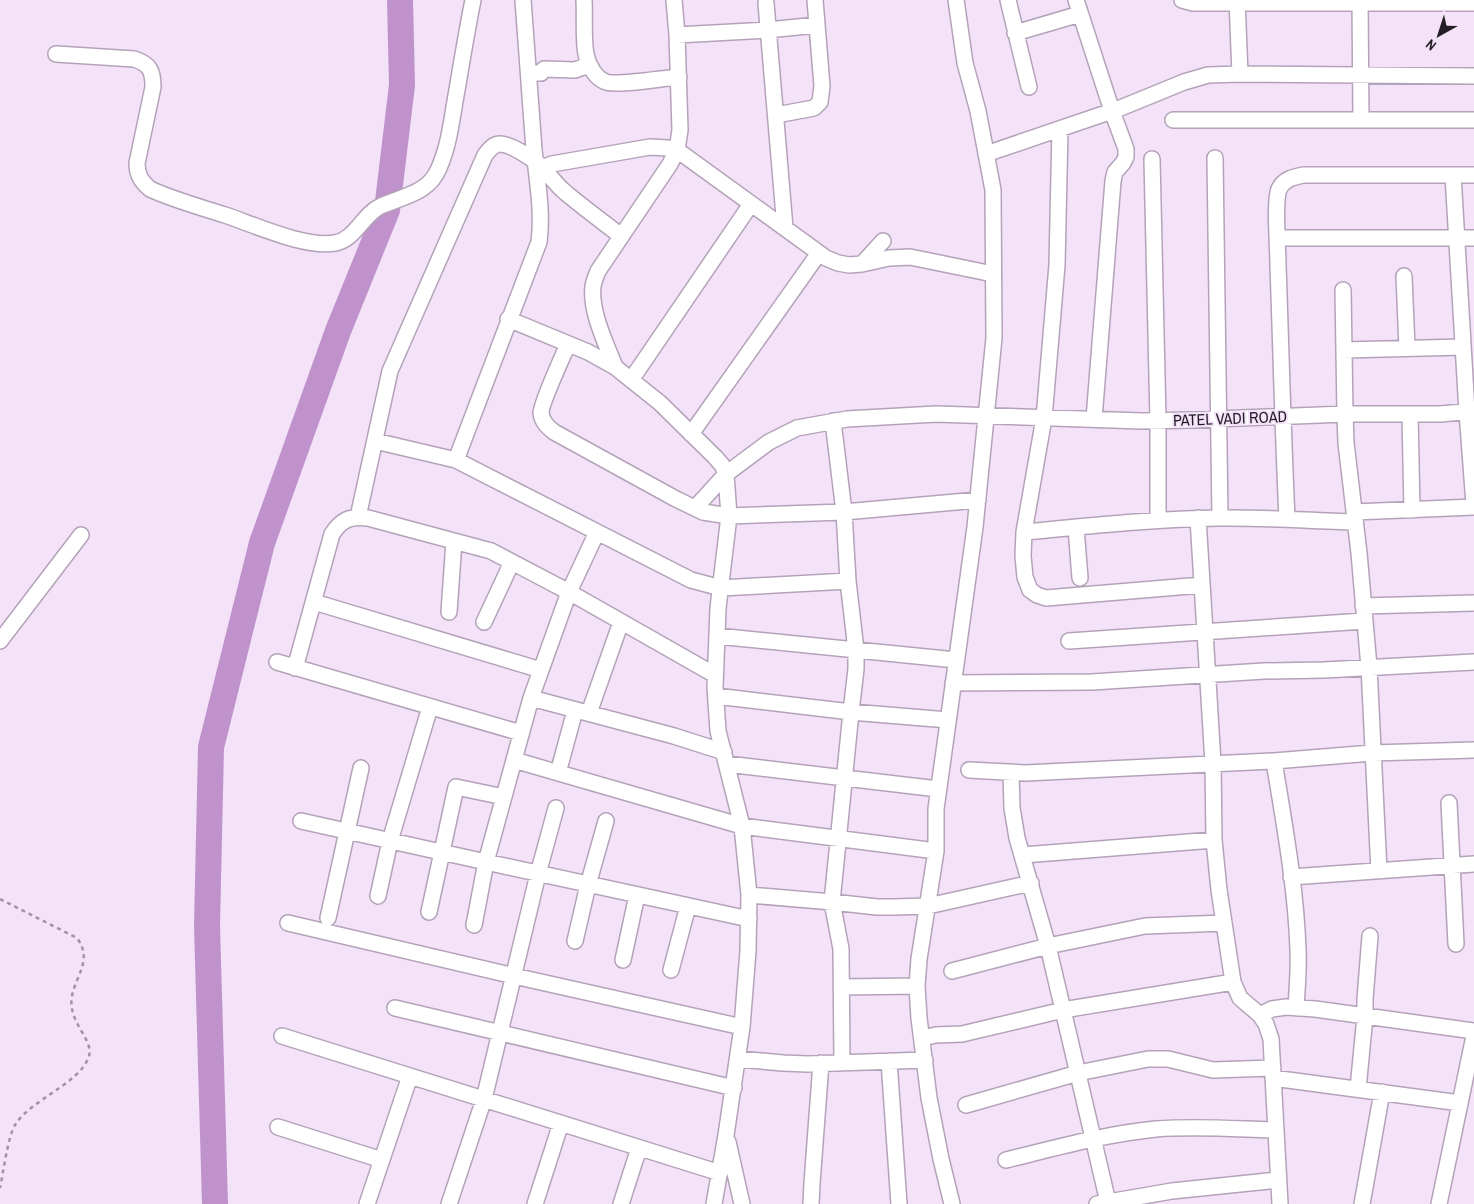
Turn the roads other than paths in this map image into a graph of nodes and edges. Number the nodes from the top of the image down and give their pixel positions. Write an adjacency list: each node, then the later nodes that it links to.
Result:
1 (473, 0): 18 (street)
2 (523, 0): 20 (street)
3 (584, 0): 19 (street)
4 (674, 0): 17 (street)
5 (815, 0): 14 (street)
6 (956, 0): 33 (street)
7 (1008, 0): 16 (street)
8 (1182, 0): 9 (street)
9 (1237, 2): 10 (street); 21 (street)
10 (1360, 2): 12 (street); 22 (street)
11 (766, 3): 15 (street)
12 (1474, 3)
13 (1078, 7): 16 (street); 26 (street)
14 (817, 25): 15 (street); 27 (street)
15 (768, 30): 17 (street); 27 (street)
16 (1015, 33): 25 (street)
17 (677, 35): 23 (street)
18 (56, 54)
19 (590, 67): 20 (street); 23 (street)
20 (529, 73): 36 (street)
21 (1240, 74): 22 (street); 26 (street)
22 (1360, 75): 24 (street); 29 (street)
23 (679, 76): 32 (street)
24 (1474, 76)
25 (1029, 87)
26 (1112, 111): 31 (street); 64 (street)
27 (776, 115): 40 (street)
28 (1172, 120): 29 (street)
29 (1361, 120): 30 (street)
30 (1474, 120)
31 (1060, 129): 33 (street); 63 (street)
32 (677, 150): 36 (street); 39 (street); 41 (street)
33 (986, 154): 48 (street)
34 (1214, 158): 65 (street)
35 (1152, 159): 66 (street)
36 (539, 165): 41 (street); 51 (street); 69 (street)
37 (1453, 175): 38 (street); 42 (street); 43 (street)
38 (1474, 175)
39 (751, 204): 40 (street); 57 (street)
40 (785, 228): 46 (street)
41 (621, 236): 56 (street)
42 (1278, 238): 43 (street); 62 (street)
43 (1457, 238): 44 (street); 53 (street)
44 (1474, 238)
45 (883, 241): 47 (street)
46 (819, 253): 47 (street); 68 (street)
47 (862, 264): 48 (street)
48 (993, 274): 61 (street)
49 (1404, 276): 54 (street)
50 (1343, 290): 55 (street)
51 (508, 319): 52 (street); 70 (street)
52 (568, 344): 56 (street); 74 (street)
53 (1463, 347): 54 (street); 58 (street)
54 (1407, 348): 55 (street)
55 (1344, 350): 59 (street)
56 (615, 367): 57 (street)
57 (632, 380): 68 (street)
58 (1470, 411): 60 (street, PATEL VADI ROAD); 72 (street)
59 (1345, 414): 60 (street, PATEL VADI ROAD); 62 (street, PATEL VADI ROAD); 79 (street)
60 (1410, 414): 75 (street)
61 (996, 416): 63 (street, PATEL VADI ROAD); 67 (street, PATEL VADI ROAD); 73 (street)
62 (1283, 416): 65 (street, PATEL VADI ROAD); 82 (street)
63 (1044, 418): 64 (street, PATEL VADI ROAD); 86 (street)
64 (1094, 419): 66 (street, PATEL VADI ROAD)
65 (1217, 419): 66 (street, PATEL VADI ROAD); 81 (street)
66 (1158, 420): 83 (street)
67 (833, 421): 71 (street, PATEL VADI ROAD); 76 (street)
68 (692, 434): 71 (street)
69 (375, 441): 70 (street); 78 (street)
70 (456, 460): 85 (street)
71 (726, 474): 74 (street, PATEL VADI ROAD); 77 (street)
72 (1474, 499): 75 (street)
73 (978, 500): 76 (street); 106 (street)
74 (695, 508): 77 (street)
75 (1412, 510): 79 (street)
76 (844, 512): 77 (street); 91 (street)
77 (729, 516): 93 (street)
78 (358, 517): 88 (street); 95 (street)
79 (1355, 517): 82 (street); 98 (street)
80 (1198, 518): 81 (street); 83 (street); 92 (street)
81 (1220, 518): 82 (street)
82 (1287, 519)
83 (1158, 520): 84 (street)
84 (1076, 528): 86 (street); 90 (street)
85 (596, 532): 93 (street); 94 (street)
86 (1024, 532): 92 (street)
87 (81, 535): 104 (street)
88 (454, 541): 89 (street); 97 (street)
89 (512, 562): 94 (street); 99 (street)
90 (1080, 578)
91 (848, 581): 93 (street); 105 (street)
92 (1202, 586): 101 (street)
93 (721, 588): 102 (street)
94 (569, 592): 100 (street); 111 (street)
95 (314, 602): 110 (street); 111 (street)
96 (1474, 603): 98 (street)
97 (448, 612)
98 (1364, 613): 101 (street); 109 (street)
99 (484, 622)
100 (622, 622): 113 (street); 118 (street)
101 (1205, 631): 103 (street); 112 (street)
102 (717, 636): 105 (street); 113 (street)
103 (1069, 640)
104 (0, 641)
105 (856, 650): 106 (street); 119 (street)
106 (956, 660): 114 (street)
107 (277, 662): 110 (street)
108 (1474, 662): 109 (street)
109 (1369, 667): 112 (street); 123 (street)
110 (295, 668): 117 (street)
111 (541, 670): 116 (street)
112 (1208, 674): 114 (street); 127 (street)
113 (715, 675): 115 (street)
114 (965, 683): 120 (street)
115 (716, 696): 119 (street); 124 (street)
116 (531, 698): 118 (street); 121 (street)
117 (430, 707): 121 (street); 143 (street)
118 (583, 712): 124 (street); 131 (street)
119 (850, 712): 120 (street); 132 (street)
120 (948, 720): 133 (street)
121 (521, 733): 125 (street)
122 (1474, 750): 123 (street)
123 (1372, 753): 126 (street); 150 (street)
124 (725, 758): 132 (street); 139 (street)
125 (514, 760): 131 (street); 134 (street)
126 (1274, 761): 127 (street); 152 (street)
127 (1213, 763): 130 (street); 142 (street)
128 (362, 768): 140 (street)
129 (969, 770): 130 (street)
130 (1011, 772): 146 (street)
131 (558, 773): 139 (street)
132 (844, 778): 133 (street); 141 (street)
133 (938, 789): 144 (street)
134 (504, 797): 145 (street); 147 (street)
135 (1449, 803): 149 (street)
136 (556, 808): 151 (street)
137 (301, 821): 140 (street)
138 (606, 821): 153 (street)
139 (742, 826): 141 (street); 156 (street)
140 (347, 831): 143 (street); 162 (street)
141 (838, 839): 144 (street); 158 (street)
142 (1214, 840): 146 (street); 164 (street)
143 (390, 841): 145 (street); 157 (street)
144 (936, 851): 159 (street)
145 (441, 852): 147 (street); 161 (street)
146 (1022, 855): 154 (street)
147 (486, 862): 151 (street); 166 (street)
148 (1474, 864): 149 (street)
149 (1452, 866): 150 (street); 169 (street)
150 (1379, 871): 152 (street)
151 (538, 874): 153 (street); 174 (street)
152 (1291, 877): 179 (street)
153 (588, 884): 155 (street); 168 (street)
154 (1030, 884): 159 (street); 170 (street)
155 (637, 895): 160 (street); 171 (street)
156 (749, 895): 158 (street); 163 (street)
157 (378, 896)
158 (832, 902): 159 (street); 177 (street)
159 (940, 903): 176 (street)
160 (688, 906): 163 (street); 172 (street)
161 (428, 912)
162 (328, 918)
163 (749, 919): 183 (street)
164 (1224, 923): 170 (street); 175 (street)
165 (288, 924): 174 (street)
166 (474, 925)
167 (1370, 936): 182 (street)
168 (575, 942)
169 (1456, 944)
170 (1048, 946): 173 (street); 180 (street)
171 (623, 960)
172 (671, 970)
173 (952, 971)
174 (514, 976): 183 (street); 185 (street)
175 (1233, 982): 180 (street); 181 (street)
176 (917, 986): 177 (street); 188 (street)
177 (841, 987): 193 (street)
178 (395, 1008): 185 (street)
179 (1296, 1008): 181 (street); 182 (street)
180 (1063, 1010): 188 (street); 194 (street)
181 (1260, 1015): 195 (street)
182 (1365, 1016): 184 (street); 199 (street)
183 (742, 1027): 189 (street)
184 (1474, 1031)
185 (500, 1033): 198 (street); 201 (street)
186 (282, 1036): 196 (street)
187 (1474, 1036): 197 (street)
188 (922, 1038): 190 (street)
189 (738, 1059): 192 (street); 198 (street)
190 (925, 1060): 191 (street); 224 (street)
191 (890, 1061): 193 (street); 223 (street)
192 (821, 1063): 193 (street); 222 (street)
193 (842, 1063)
194 (1078, 1073): 195 (street); 203 (street); 208 (street)
195 (1273, 1073): 199 (street); 206 (street)
196 (410, 1076): 201 (street); 210 (street)
197 (1469, 1086): 202 (street)
198 (734, 1088): 207 (street)
199 (1358, 1089): 200 (street)
200 (1382, 1092): 202 (street); 226 (street)
201 (484, 1099): 204 (street); 217 (street)
202 (1460, 1103): 227 (street)
203 (966, 1104)
204 (561, 1123): 209 (street); 218 (street)
205 (278, 1127): 210 (street)
206 (1275, 1130): 208 (street); 213 (street)
207 (726, 1135): 212 (street); 221 (street)
208 (1093, 1139): 211 (street); 215 (street)
209 (639, 1148): 212 (street); 219 (street)
210 (382, 1160): 216 (street)
211 (1006, 1160)
212 (720, 1173): 220 (street)
213 (1278, 1180): 214 (street); 225 (street)
214 (1174, 1198): 215 (street)
215 (1103, 1203)
216 (367, 1204)
217 (449, 1204)
218 (536, 1204)
219 (621, 1204)
220 (714, 1204)
221 (742, 1204)
222 (811, 1204)
223 (900, 1204)
224 (952, 1204)
225 (1280, 1204)
226 (1362, 1204)
227 (1439, 1204)

